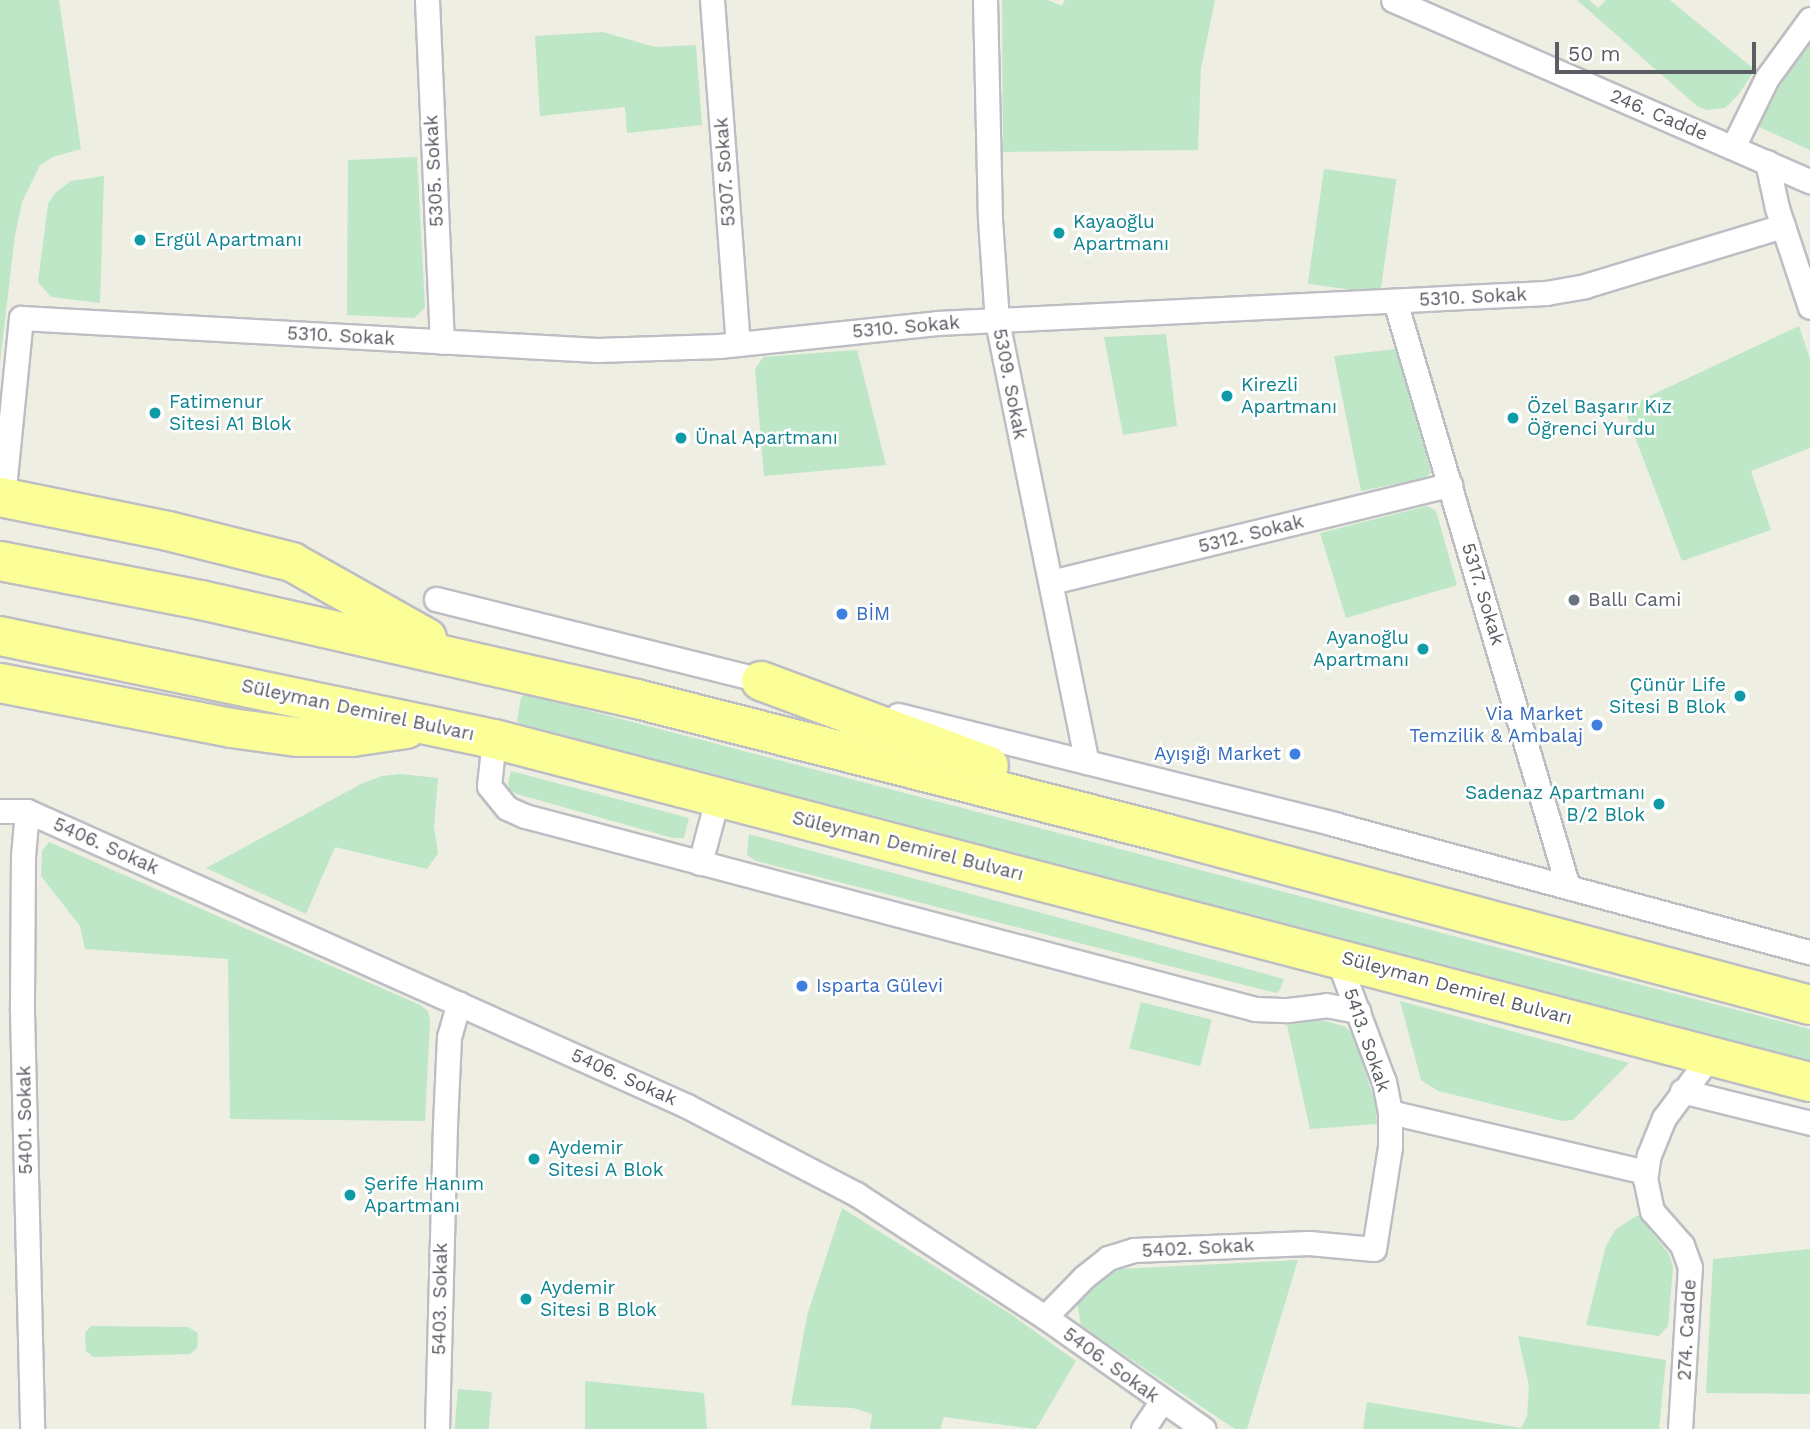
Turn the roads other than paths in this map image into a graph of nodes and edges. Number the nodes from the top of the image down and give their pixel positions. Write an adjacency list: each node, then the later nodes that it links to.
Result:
1 (427, 0): 13 (street, 5305. Sokak)
2 (712, 0): 14 (street, 5307. Sokak)
3 (985, 0): 12 (street, 5309. Sokak)
4 (1393, 0): 6 (street, 246. Cadde)
5 (1810, 19): 6 (street)
6 (1733, 147): 7 (street, 246. Cadde)
7 (1767, 162): 8 (street, 246. Cadde); 9 (street)
8 (1810, 181)
9 (1783, 226): 10 (street, 5310. Sokak); 11 (street)
10 (1395, 301): 12 (street, 5310. Sokak); 15 (street, 5317. Sokak)
11 (1810, 307)
12 (997, 321): 14 (street, 5310. Sokak); 18 (street, 5309. Sokak)
13 (442, 342): 14 (street, 5310. Sokak); 16 (street, 5310. Sokak)
14 (738, 344)
15 (1450, 485): 18 (street, 5312. Sokak); 32 (street, 5317. Sokak)
16 (1, 497): 21 (highway)
17 (0, 561): 21 (highway)
18 (1051, 582): 26 (street, 5309. Sokak)
19 (436, 599): 22 (street)
20 (0, 636): 24 (highway, Süleyman Demirel Bulvarı)
21 (462, 658): 30 (highway)
22 (761, 681): 26 (street); 30 (highway)
23 (0, 683): 24 (highway)
24 (433, 725): 25 (highway, Süleyman Demirel Bulvarı)
25 (494, 739): 27 (highway, Süleyman Demirel Bulvarı); 31 (street)
26 (1087, 762): 32 (street)
27 (718, 796): 31 (street); 34 (highway, Süleyman Demirel Bulvarı)
28 (0, 811): 29 (street, 5406. Sokak)
29 (27, 811): 35 (street, 5406. Sokak); 47 (street, 5401. Sokak)
30 (1165, 833): 36 (highway)
31 (700, 863): 37 (street)
32 (1568, 887): 33 (street)
33 (1810, 951)
34 (1337, 957): 37 (street, 5413. Sokak); 38 (highway, Süleyman Demirel Bulvarı)
35 (459, 1003): 45 (street, 5406. Sokak); 48 (street, 5403. Sokak)
36 (1810, 1005)
37 (1358, 1011): 41 (street, 5413. Sokak)
38 (1711, 1055): 39 (highway, Süleyman Demirel Bulvarı); 40 (street, 274. Cadde)
39 (1810, 1082)
40 (1682, 1091): 42 (street); 43 (street, 274. Cadde)
41 (1391, 1112): 43 (street); 44 (street, 5413. Sokak)
42 (1810, 1123)
43 (1646, 1172): 51 (street, 274. Cadde)
44 (1374, 1249): 45 (street, 5402. Sokak)
45 (1045, 1317): 46 (street, 5406. Sokak)
46 (1162, 1401): 49 (street); 50 (street, 5406. Sokak)
47 (32, 1429)
48 (437, 1429)
49 (1143, 1429)
50 (1204, 1429)
51 (1680, 1429)

